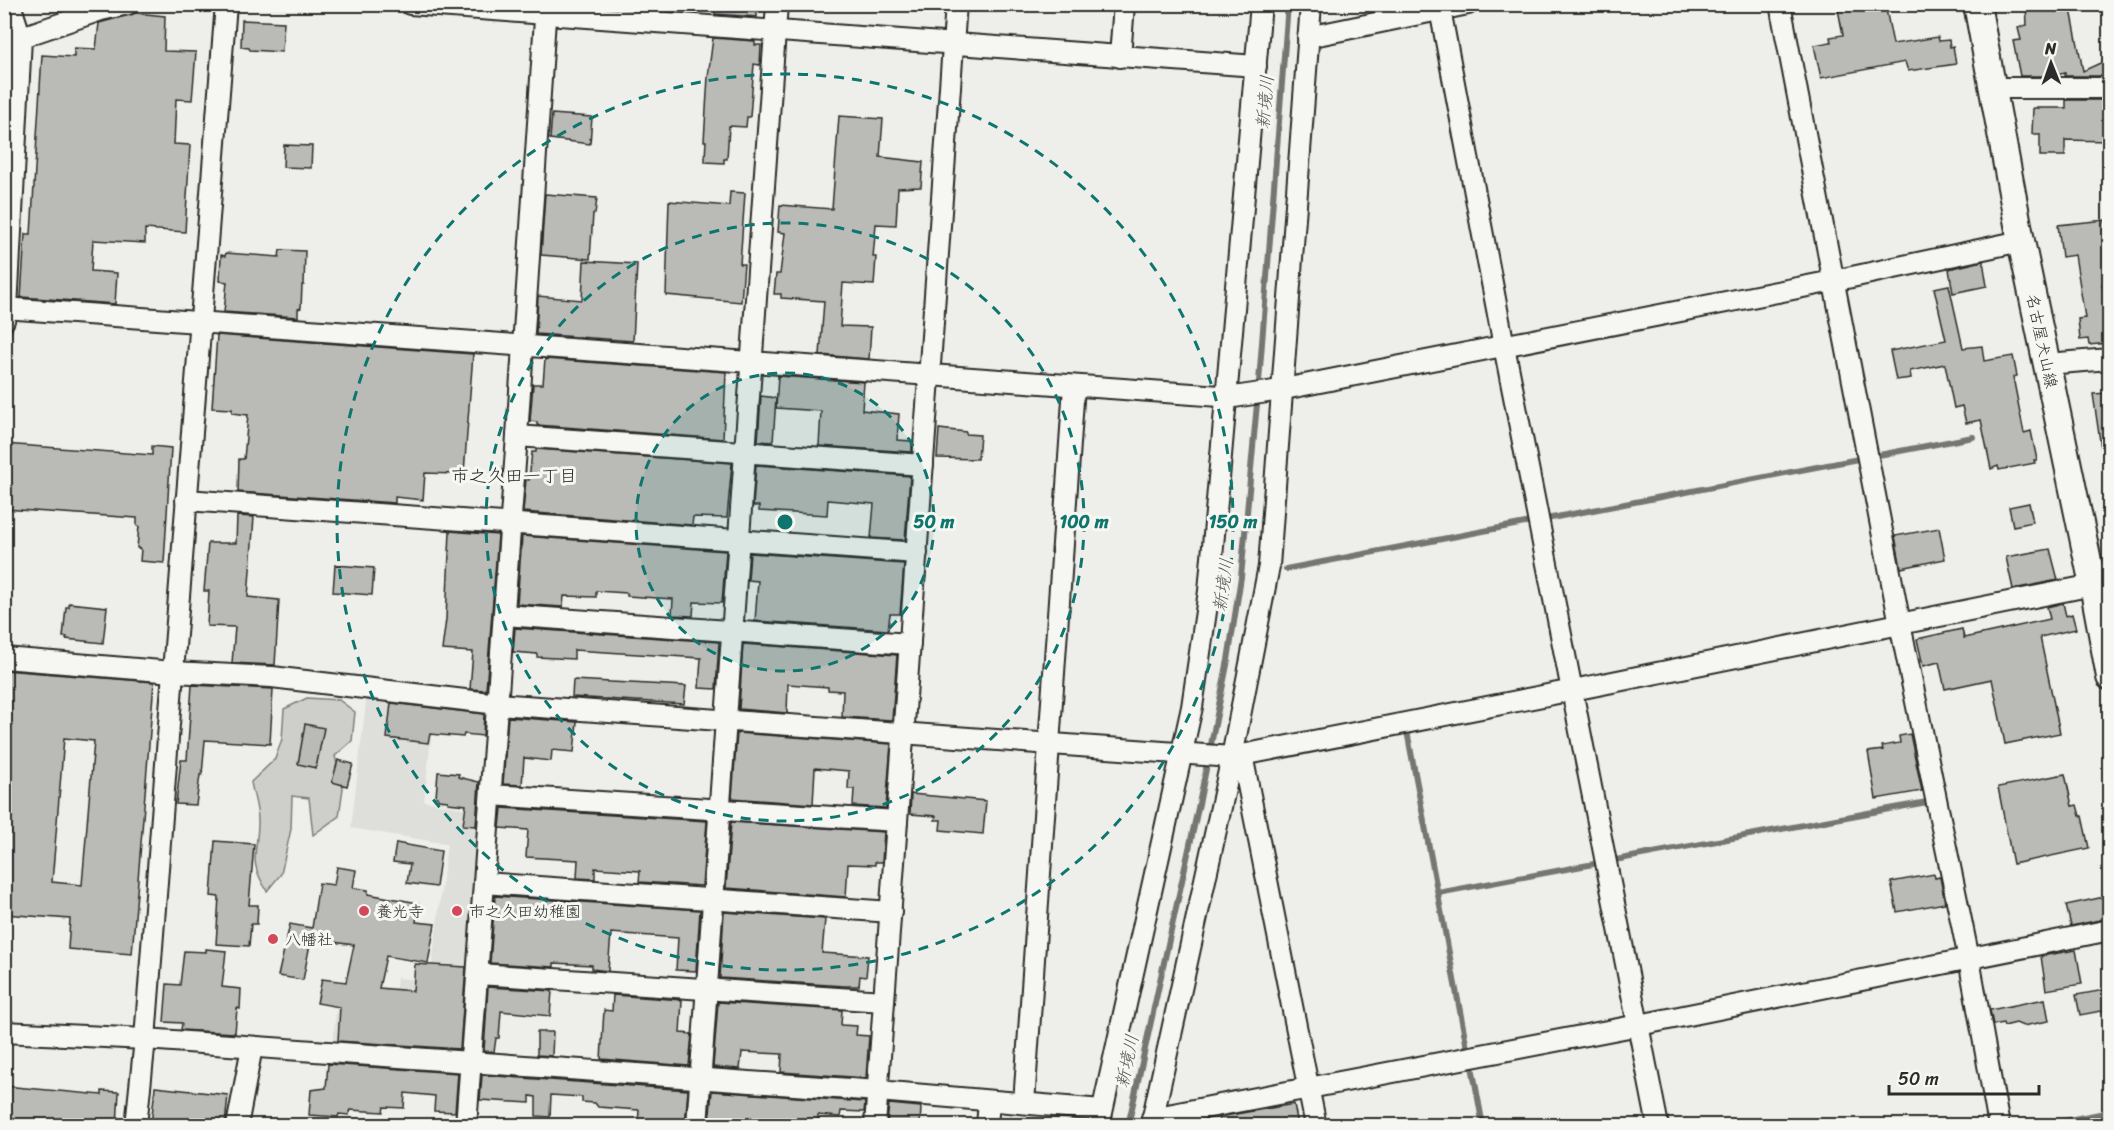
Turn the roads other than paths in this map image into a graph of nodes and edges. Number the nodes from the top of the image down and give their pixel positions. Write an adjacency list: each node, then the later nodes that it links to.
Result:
1 (10, 4): 17 (street)
2 (128, 4): 17 (street)
3 (226, 4): 26 (street)
4 (410, 4): 14 (street)
5 (777, 4): 15 (street)
6 (956, 4): 18 (street)
7 (1124, 4): 19 (street)
8 (1261, 4): 20 (street)
9 (1311, 4): 16 (street)
10 (1468, 4): 13 (street)
11 (1780, 4): 24 (street)
12 (1977, 4): 21 (main road, 名古屋犬山線)
13 (1440, 7): 16 (street); 28 (street)
14 (546, 9): 15 (street); 27 (street)
15 (775, 33): 18 (street); 30 (street)
16 (1308, 37): 34 (street)
17 (13, 41): 25 (street)
18 (953, 45): 19 (street); 32 (street)
19 (1120, 57): 20 (street)
20 (1256, 66): 35 (street)
21 (1994, 88): 22 (street); 23 (main road, 名古屋犬山線)
22 (2109, 88)
23 (2021, 241): 24 (street); 31 (main road, 名古屋犬山線)
24 (1833, 281): 28 (street); 45 (street)
25 (5, 312): 26 (street)
26 (200, 324): 27 (street); 39 (street)
27 (523, 346): 30 (street); 36 (street)
28 (1504, 346): 34 (street); 51 (street)
29 (2109, 359): 31 (street)
30 (753, 363): 32 (street); 37 (street)
31 (2046, 364): 43 (main road, 名古屋犬山線)
32 (930, 376): 33 (street); 38 (street)
33 (1074, 386): 35 (street); 55 (street)
34 (1278, 391): 35 (street); 57 (street)
35 (1230, 397): 56 (street)
36 (517, 436): 37 (street); 40 (street)
37 (746, 452): 38 (street); 41 (street)
38 (923, 465): 42 (street)
39 (186, 500): 40 (street); 49 (street)
40 (510, 525): 41 (street); 44 (street)
41 (740, 541): 42 (street); 46 (street)
42 (916, 554): 47 (street)
43 (2093, 585): 45 (street); 50 (main road, 名古屋犬山線)
44 (504, 615): 46 (street); 52 (street)
45 (1900, 624): 51 (street); 65 (street)
46 (733, 632): 47 (street); 53 (street)
47 (910, 644): 54 (street)
48 (4, 658): 49 (street)
49 (172, 672): 52 (street); 71 (street)
50 (2109, 677)
51 (1573, 690): 57 (street); 69 (street)
52 (498, 704): 53 (street); 58 (street)
53 (727, 721): 54 (street); 59 (street)
54 (903, 734): 55 (street); 60 (street)
55 (1050, 745): 56 (street); 78 (street)
56 (1184, 754): 57 (street); 79 (street)
57 (1233, 756): 75 (street); 80 (street)
58 (491, 795): 59 (street); 61 (street)
59 (720, 810): 60 (street); 62 (street)
60 (897, 821): 63 (street)
61 (484, 883): 62 (street); 66 (street)
62 (714, 900): 63 (street); 67 (street)
63 (891, 912): 68 (street)
64 (2109, 930): 65 (street)
65 (1969, 959): 69 (street); 89 (street)
66 (478, 974): 67 (street); 73 (street)
67 (707, 989): 68 (street); 74 (street)
68 (884, 1001): 76 (street)
69 (1639, 1025): 75 (street); 88 (street)
70 (4, 1032): 71 (street)
71 (146, 1039): 72 (street); 81 (street)
72 (252, 1047): 73 (street); 82 (street)
73 (471, 1063): 74 (street); 83 (street)
74 (701, 1079): 76 (street); 84 (street)
75 (1308, 1089): 80 (street); 87 (street)
76 (878, 1091): 77 (street); 85 (street)
77 (989, 1101): 78 (street); 86 (street)
78 (1024, 1103): 79 (street)
79 (1100, 1118)
80 (1152, 1122)
81 (136, 1125)
82 (237, 1125)
83 (466, 1125)
84 (698, 1125)
85 (875, 1125)
86 (987, 1125)
87 (1316, 1125)
88 (1658, 1125)
89 (1999, 1125)

